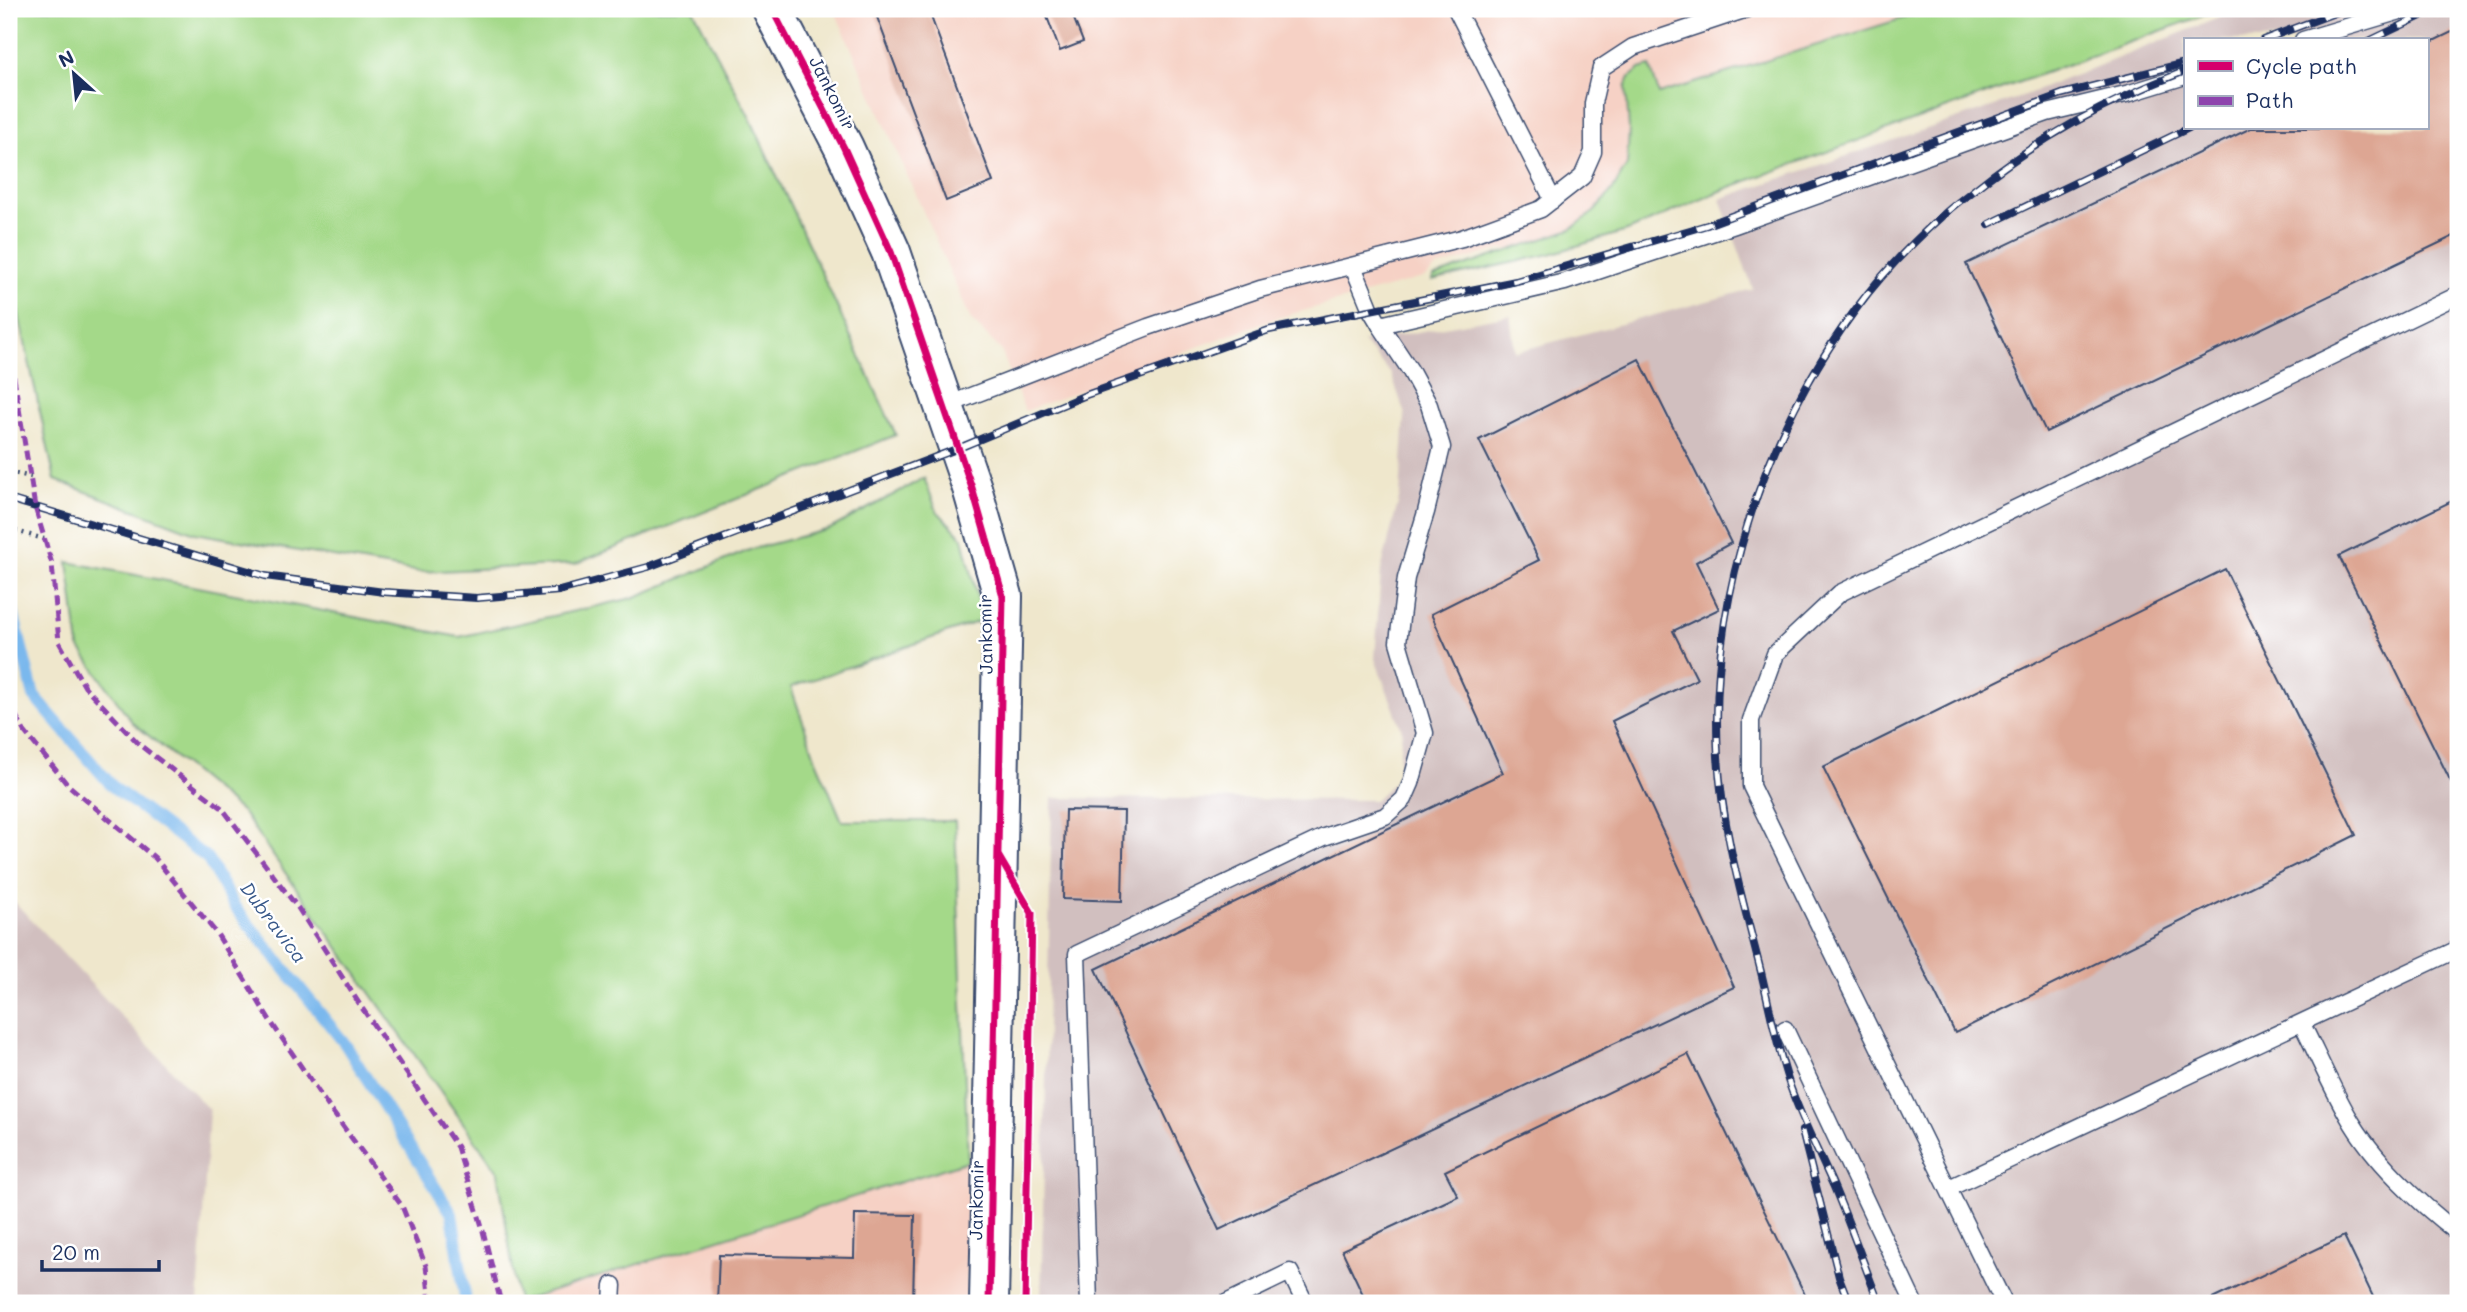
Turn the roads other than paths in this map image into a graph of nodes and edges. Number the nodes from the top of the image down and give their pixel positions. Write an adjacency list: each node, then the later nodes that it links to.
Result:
1 (772, 9): 11 (street, Jankomir)
2 (1456, 9): 7 (lane)
3 (1747, 9): 7 (lane)
4 (2407, 9): 5 (lane)
5 (2310, 38)
6 (2184, 76): 10 (lane)
7 (1553, 200): 8 (lane)
8 (1353, 266): 10 (lane); 11 (lane)
9 (2458, 295): 15 (lane)
10 (1380, 326): 20 (lane)
11 (945, 406): 19 (street, Jankomir)
12 (2458, 949): 13 (lane)
13 (2302, 1024): 15 (lane); 16 (lane)
14 (1785, 1029): 23 (lane)
15 (1949, 1188): 24 (lane)
16 (2458, 1233)
17 (613, 1284): 18 (lane)
18 (612, 1303)
19 (989, 1303)
20 (1089, 1303)
21 (1226, 1303): 22 (lane)
22 (1305, 1303)
23 (1914, 1303)
24 (2004, 1303)

